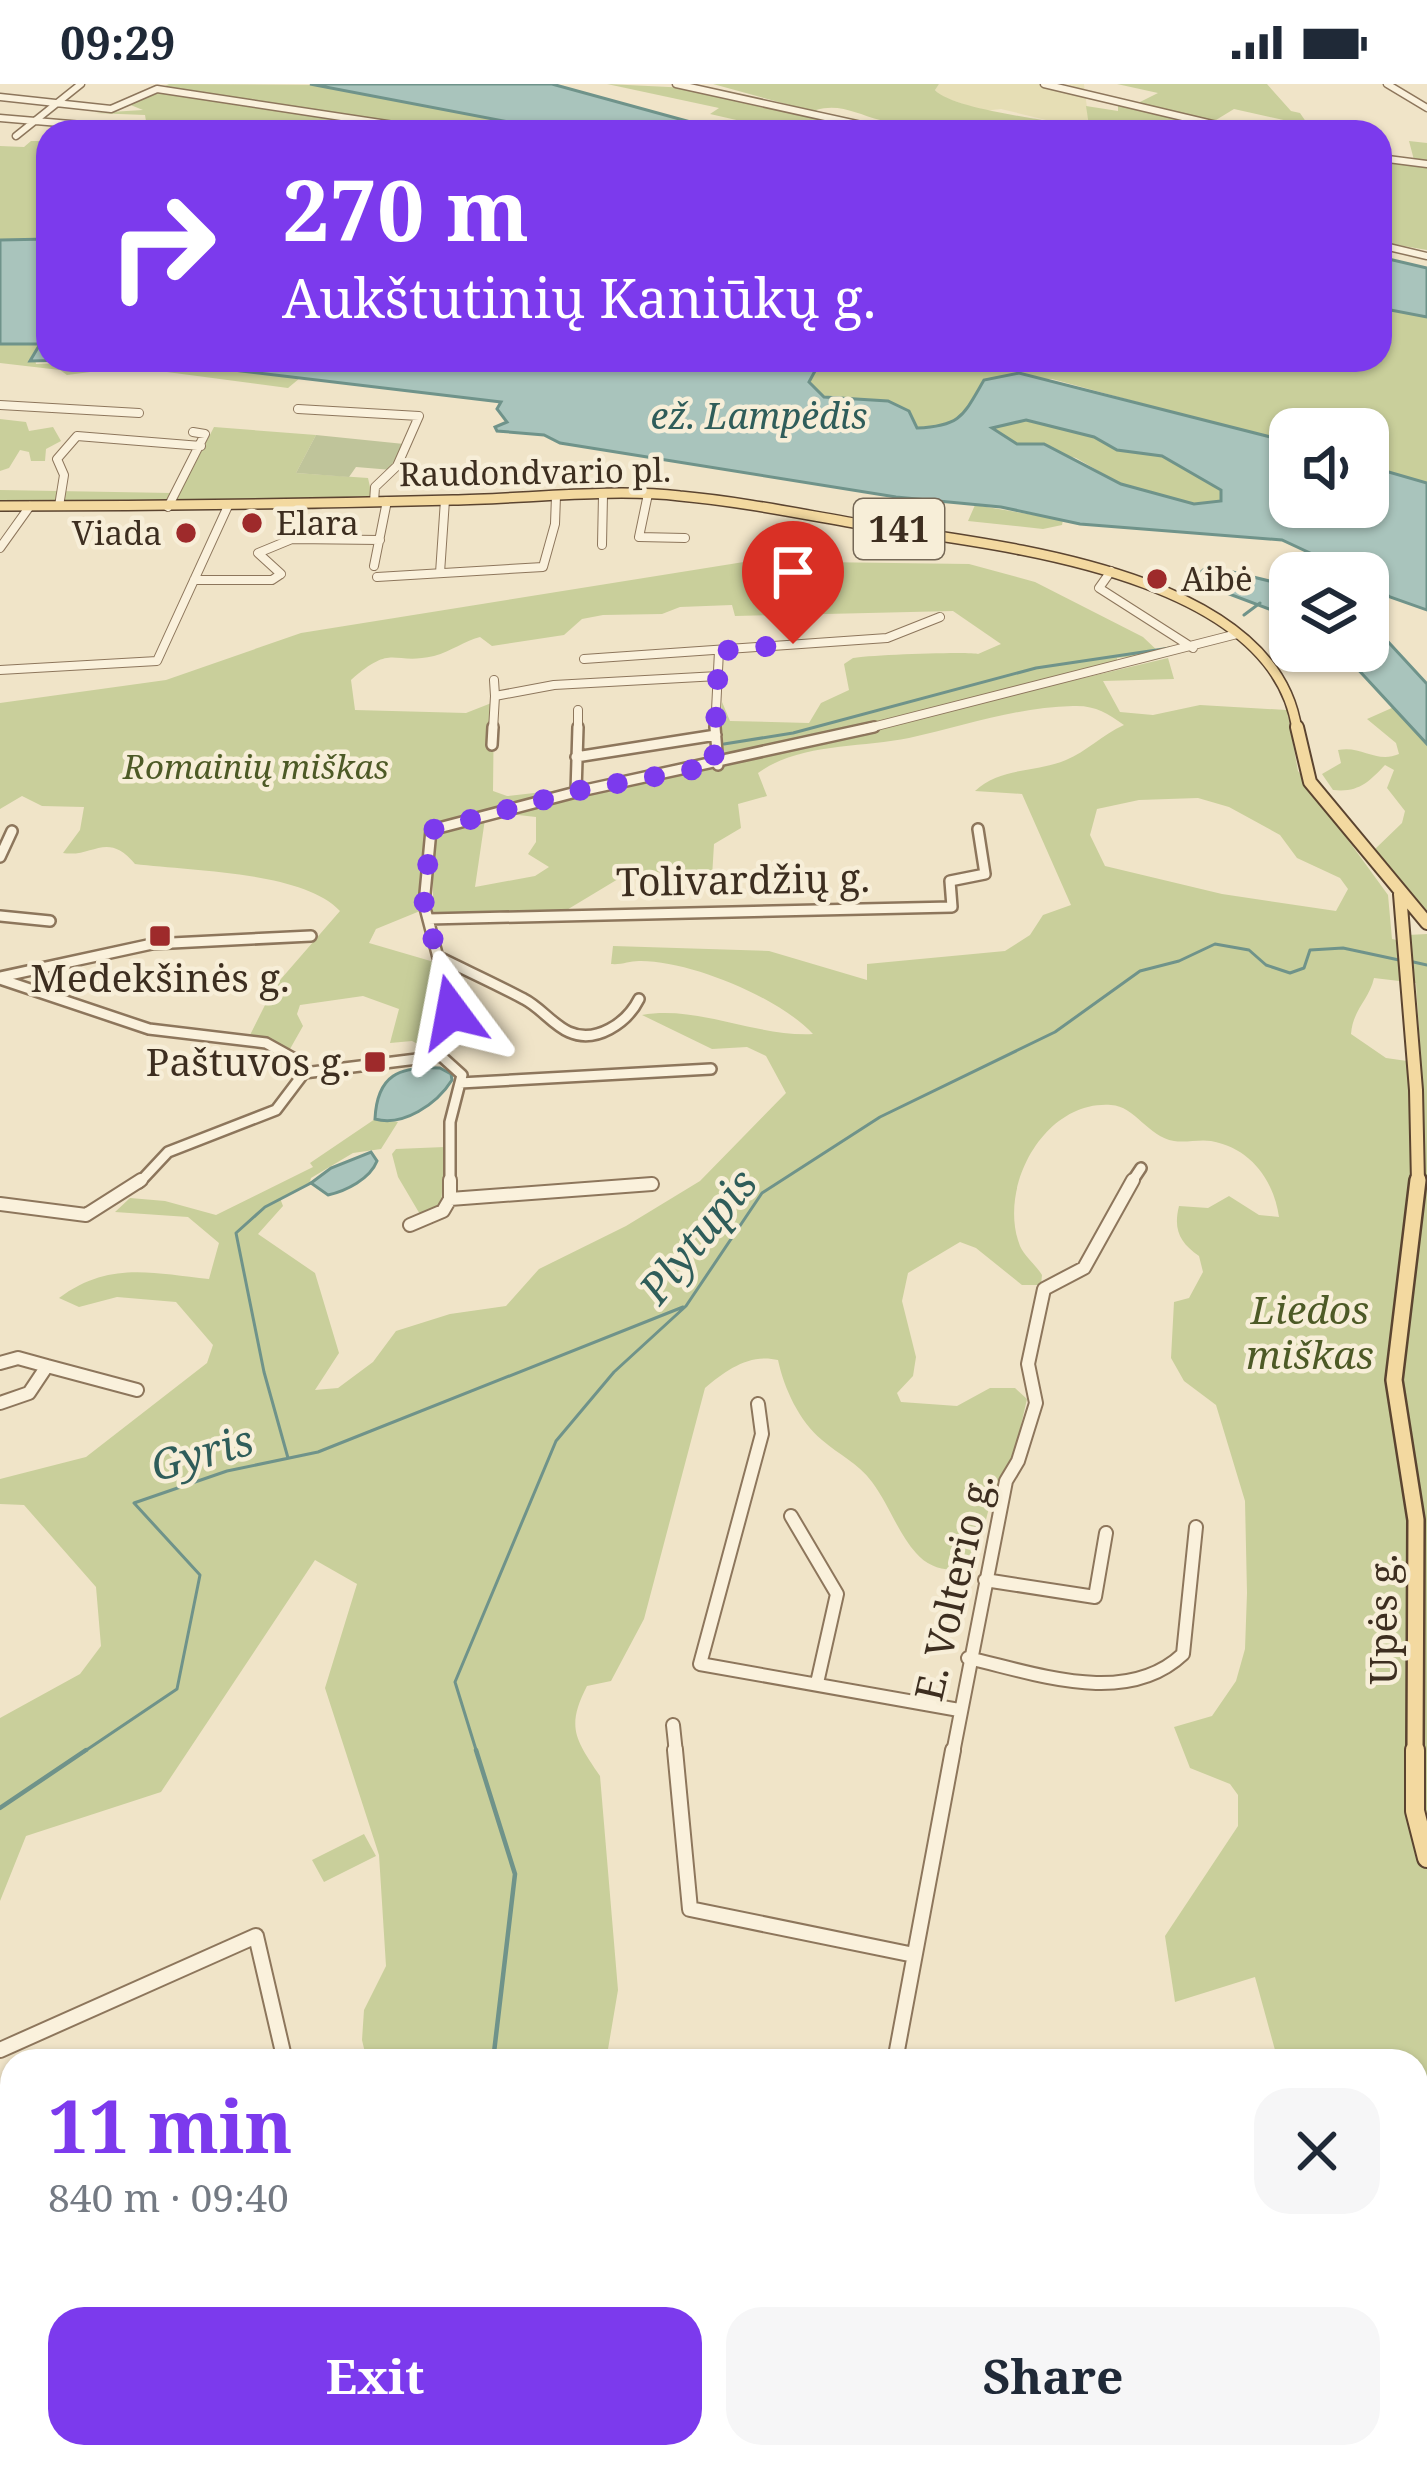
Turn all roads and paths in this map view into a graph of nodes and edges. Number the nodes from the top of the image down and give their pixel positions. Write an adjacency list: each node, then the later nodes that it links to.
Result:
1 (81, 84): 6 (street)
2 (676, 84): 10 (street)
3 (1044, 84): 11 (street)
4 (1387, 84): 7 (street)
5 (0, 97): 6 (street)
6 (56, 102): 9 (street); 12 (street)
7 (1427, 108)
8 (0, 118): 12 (street)
9 (361, 120)
10 (838, 120)
11 (1196, 120)
12 (34, 121): 13 (street)
13 (16, 136)
14 (1392, 160): 15 (street)
15 (1427, 164)
16 (1392, 248): 17 (street)
17 (1427, 256)
18 (0, 405): 20 (street)
19 (298, 409): 27 (street)
20 (139, 413)
21 (193, 432): 22 (street)
22 (201, 446): 30 (street); 32 (street)
23 (648, 494): 24 (main road, Raudondvario pl. / 141); 33 (street); 38 (main road, Raudondvario pl. / 141)
24 (604, 495): 25 (main road, Raudondvario pl. / 141); 35 (street)
25 (556, 496): 26 (main road, Raudondvario pl. / 141); 39 (street)
26 (445, 500): 27 (main road, Raudondvario pl. / 141); 39 (street)
27 (380, 502): 31 (main road, Raudondvario pl. / 141); 34 (street)
28 (0, 506): 29 (main road, Raudondvario pl. / 141)
29 (30, 506): 30 (main road, Raudondvario pl. / 141); 36 (street)
30 (59, 506): 32 (main road, Raudondvario pl. / 141)
31 (228, 506): 32 (main road, Raudondvario pl. / 141); 41 (street)
32 (168, 507)
33 (685, 538)
34 (380, 540): 37 (street); 41 (street)
35 (602, 545)
36 (0, 548)
37 (374, 566)
38 (1111, 571): 43 (main road, Raudondvario pl. / 141); 44 (street)
39 (440, 573): 40 (street)
40 (377, 578)
41 (194, 580): 47 (street)
42 (940, 617): 45 (street)
43 (1237, 634): 44 (street); 60 (main road, Raudondvario pl. / 141)
44 (1193, 648): 55 (street)
45 (719, 651): 46 (street); 48 (street)
46 (584, 659)
47 (0, 670)
48 (718, 676): 50 (street); 52 (street)
49 (494, 680): 50 (street)
50 (496, 696): 53 (street)
51 (578, 710): 54 (street)
52 (716, 736): 54 (street); 55 (street)
53 (492, 746)
54 (576, 757): 56 (street)
55 (718, 765): 56 (street)
56 (576, 791): 62 (street)
57 (978, 829): 62 (street, Tolivardžių g.)
58 (12, 831): 59 (street)
59 (0, 856)
60 (1400, 894): 64 (main road, Raudondvario pl. / 141); 65 (main road)
61 (0, 916): 63 (street)
62 (428, 919): 67 (street)
63 (50, 921)
64 (1424, 926): 65 (main road)
65 (1401, 931): 92 (main road, Upės g.)
66 (311, 936): 68 (street)
67 (439, 957): 69 (street); 70 (street)
68 (0, 978): 72 (street)
69 (639, 999)
70 (441, 1056): 72 (street); 73 (street)
71 (711, 1069): 73 (street)
72 (304, 1073): 77 (street)
73 (460, 1082): 76 (street)
74 (1141, 1168): 87 (street, E. Volterio g.)
75 (652, 1184): 76 (street)
76 (449, 1199): 78 (street)
77 (0, 1204)
78 (410, 1225)
79 (0, 1363): 80 (street)
80 (47, 1366): 81 (street); 82 (street)
81 (137, 1390)
82 (0, 1403)
83 (758, 1404): 89 (street)
84 (790, 1516): 89 (street)
85 (1196, 1527): 88 (street)
86 (1106, 1533): 87 (street)
87 (985, 1580): 88 (street, E. Volterio g.)
88 (968, 1658): 90 (street, E. Volterio g.)
89 (817, 1683): 90 (street)
90 (959, 1710): 93 (street, E. Volterio g.)
91 (673, 1725): 93 (street)
92 (1427, 1858)
93 (914, 1955): 96 (street, E. Volterio g.)
94 (2, 2049): 95 (street)
95 (282, 2049)
96 (897, 2049)

